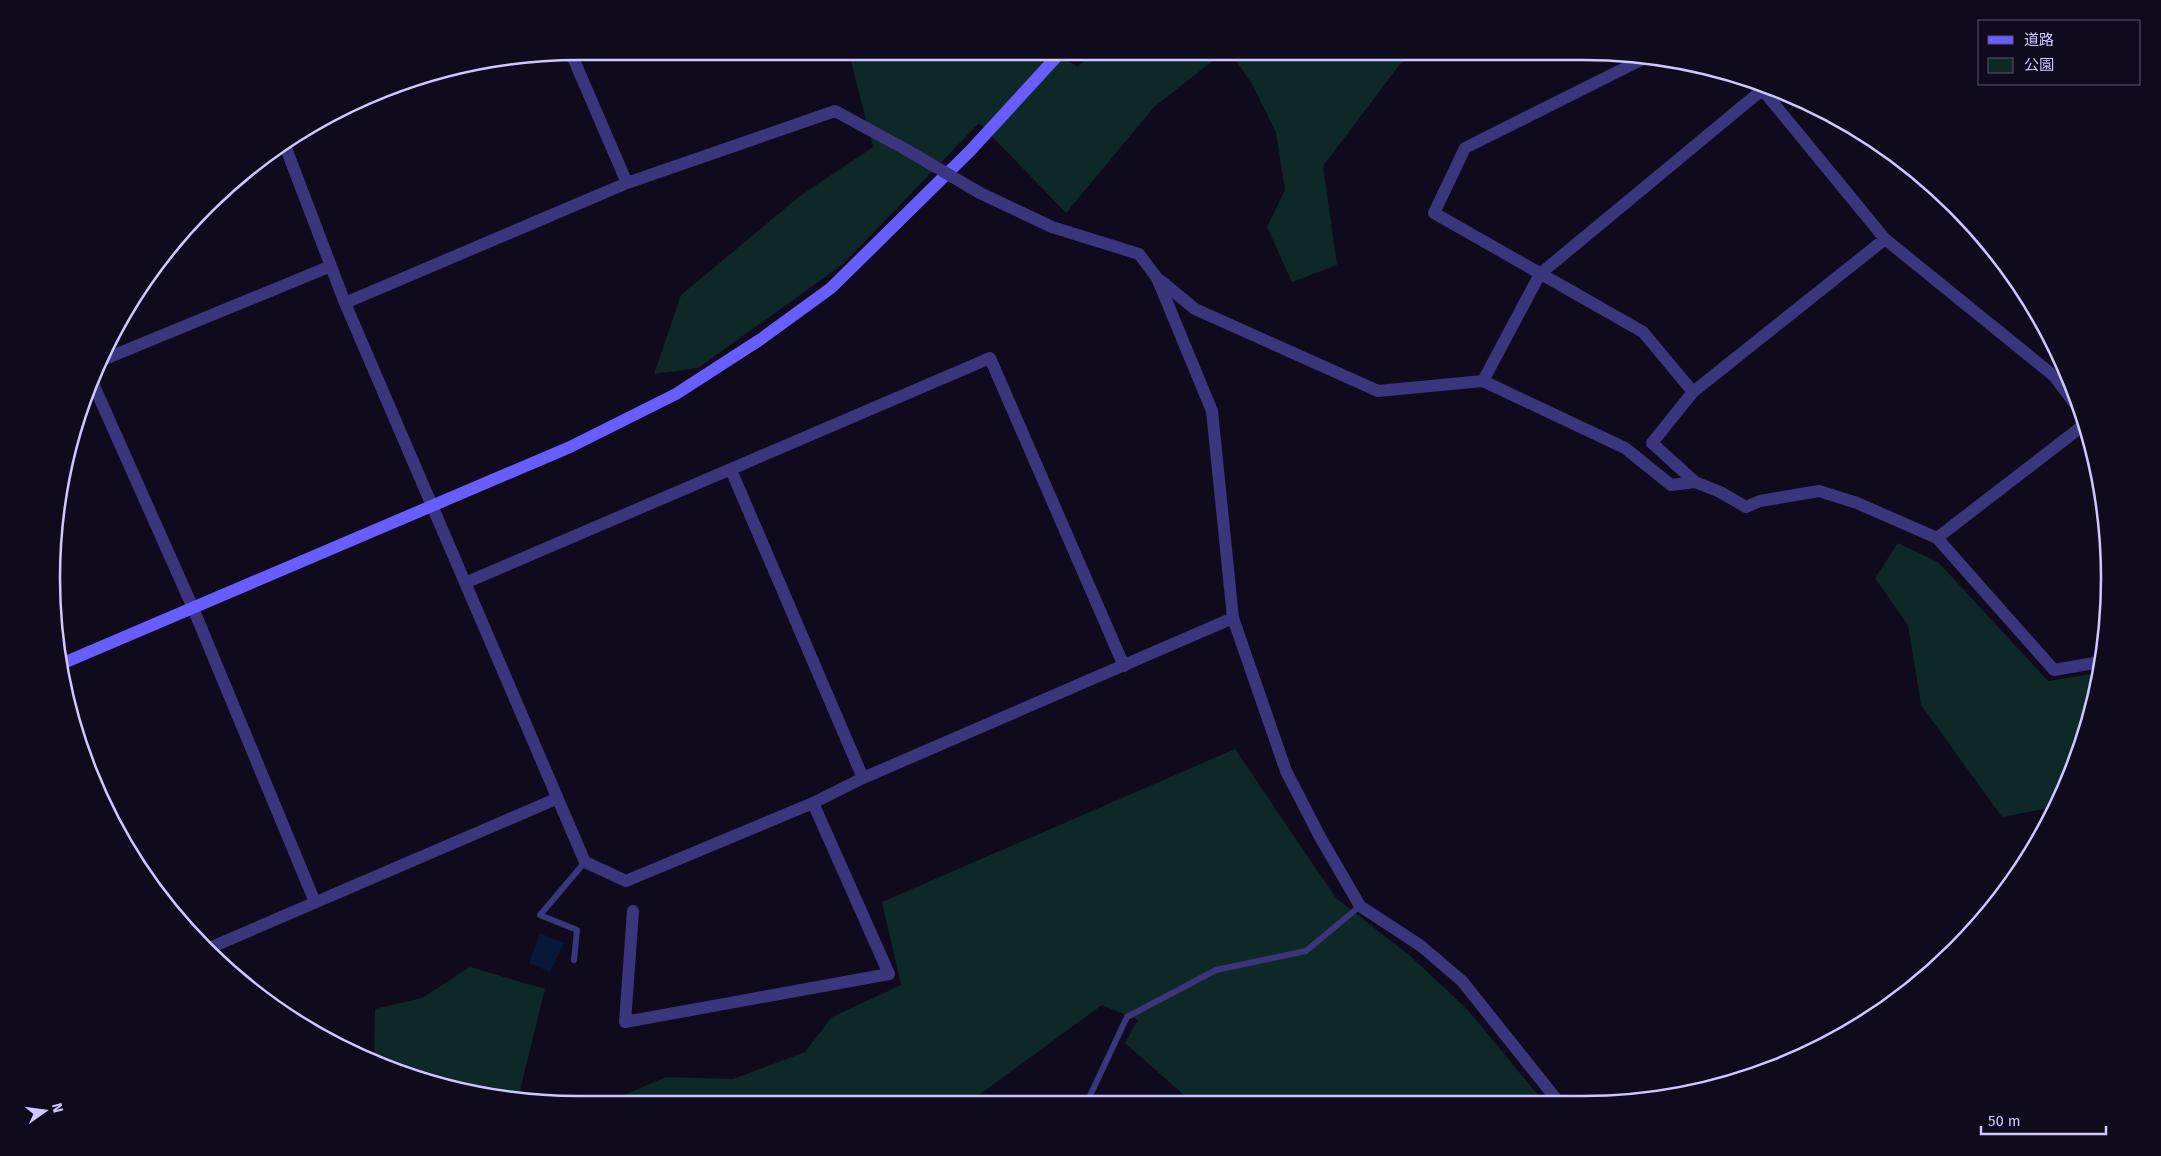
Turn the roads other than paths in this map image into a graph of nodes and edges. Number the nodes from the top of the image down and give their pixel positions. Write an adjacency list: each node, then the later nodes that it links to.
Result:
1 (574, 60): 7 (street)
2 (1054, 60): 21 (street)
3 (1636, 63): 10 (street)
4 (1756, 89): 10 (street)
5 (1766, 93): 8 (street)
6 (287, 150): 9 (street)
7 (627, 183): 11 (street, bridge); 12 (street)
8 (1885, 239): 16 (street); 17 (street)
9 (331, 266): 12 (street); 13 (street)
10 (1540, 274): 14 (street); 16 (street)
11 (1157, 278): 14 (street); 25 (street)
12 (345, 303): 21 (street)
13 (109, 357)
14 (1483, 381): 20 (street)
15 (95, 390): 24 (street)
16 (1693, 392): 20 (street)
17 (2067, 394)
18 (2079, 429): 22 (street)
19 (730, 470): 23 (street); 28 (street); 29 (street)
20 (1695, 482): 22 (street)
21 (434, 506): 23 (street); 24 (street)
22 (1937, 538): 27 (street)
23 (465, 583): 30 (street)
24 (193, 608): 26 (street); 33 (street)
25 (1233, 618): 28 (street); 34 (street)
26 (67, 662)
27 (2094, 663)
28 (1124, 666): 29 (street)
29 (862, 778): 31 (street)
30 (556, 799): 32 (street); 33 (street)
31 (813, 803): 32 (street); 35 (street)
32 (585, 862): 37 (lane)
33 (315, 902): 36 (street)
34 (1360, 906): 38 (lane); 39 (street)
35 (633, 911)
36 (214, 946)
37 (574, 960)
38 (1090, 1096)
39 (1554, 1096)

